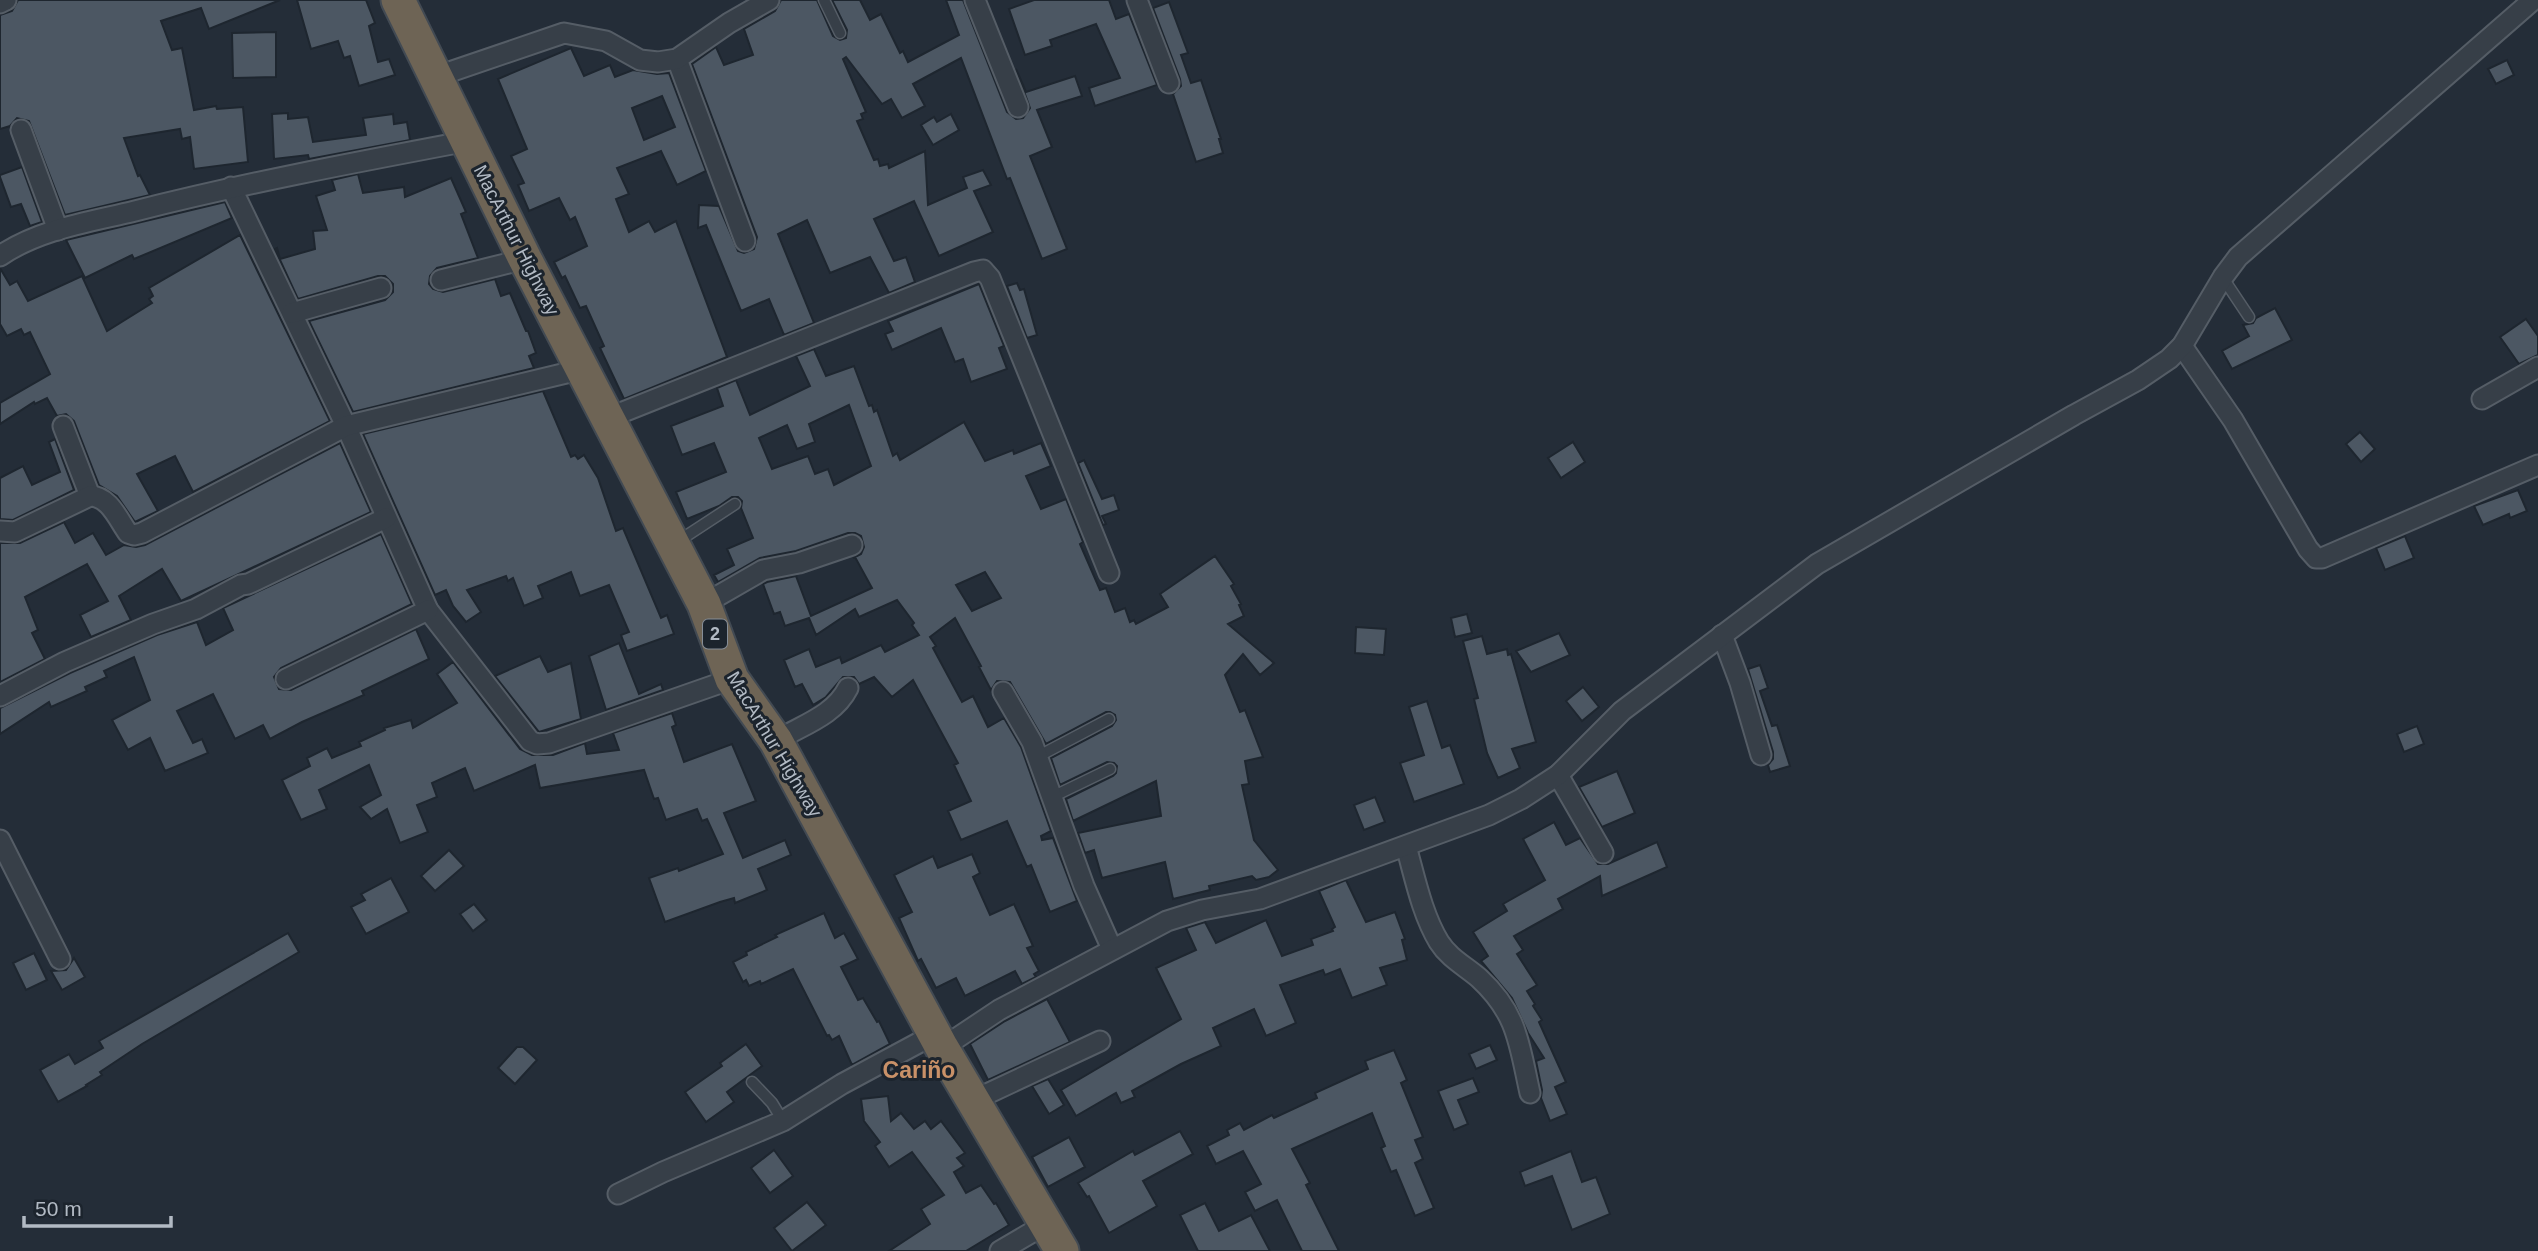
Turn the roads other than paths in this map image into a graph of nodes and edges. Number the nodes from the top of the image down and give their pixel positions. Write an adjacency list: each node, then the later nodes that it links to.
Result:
1 (6, 0): 7 (street)
2 (398, 0): 11 (highway, MacArthur Highway / 2)
3 (824, 0): 9 (lane)
4 (975, 0): 13 (street)
5 (1137, 0): 12 (street)
6 (2533, 0): 21 (street)
7 (0, 3)
8 (759, 3): 10 (street)
9 (840, 33)
10 (677, 59): 11 (street); 18 (street)
11 (435, 77): 15 (highway, MacArthur Highway / 2)
12 (1168, 83)
13 (1018, 107)
14 (21, 130): 17 (street)
15 (468, 141): 16 (street); 20 (highway, MacArthur Highway / 2)
16 (231, 187): 17 (street); 24 (street)
17 (58, 230): 19 (street)
18 (745, 241)
19 (0, 256)
20 (526, 258): 22 (street); 28 (highway, MacArthur Highway / 2)
21 (2223, 277): 25 (lane); 26 (street)
22 (441, 280)
23 (381, 288): 24 (street)
24 (292, 313): 32 (street)
25 (2249, 317)
26 (2182, 346): 33 (street); 43 (street)
27 (2538, 367): 29 (street)
28 (583, 369): 30 (highway, MacArthur Highway / 2); 32 (street)
29 (2482, 399)
30 (608, 418): 38 (highway, MacArthur Highway / 2); 40 (street)
31 (64, 426): 34 (street)
32 (346, 426): 34 (street); 36 (street)
33 (2538, 465)
34 (90, 496): 37 (street)
35 (735, 504): 38 (lane)
36 (386, 518): 42 (street); 48 (street)
37 (0, 531)
38 (673, 544): 41 (highway, MacArthur Highway / 2)
39 (852, 545): 41 (street)
40 (1109, 573)
41 (704, 604): 45 (highway, MacArthur Highway / 2)
42 (428, 610): 44 (street); 45 (street)
43 (1722, 635): 51 (street); 54 (street)
44 (286, 679)
45 (732, 679): 50 (highway, MacArthur Highway / 2)
46 (848, 688): 50 (street)
47 (1003, 692): 52 (street)
48 (0, 696)
49 (1109, 719): 52 (lane)
50 (776, 741): 61 (highway, MacArthur Highway / 2)
51 (1761, 755)
52 (1037, 757): 55 (street)
53 (1110, 769): 55 (lane)
54 (1558, 775): 57 (street); 58 (street)
55 (1052, 797): 59 (street)
56 (0, 840): 60 (street)
57 (1406, 846): 59 (street); 64 (street)
58 (1604, 853)
59 (1112, 949): 61 (street)
60 (60, 959)
61 (939, 1041): 65 (highway, MacArthur Highway / 2); 66 (street)
62 (1100, 1041): 65 (street)
63 (752, 1082): 66 (lane)
64 (1530, 1093)
65 (974, 1100): 68 (highway, MacArthur Highway / 2)
66 (782, 1121): 67 (street)
67 (618, 1194)
68 (1054, 1237): 69 (street)
69 (1000, 1251)

